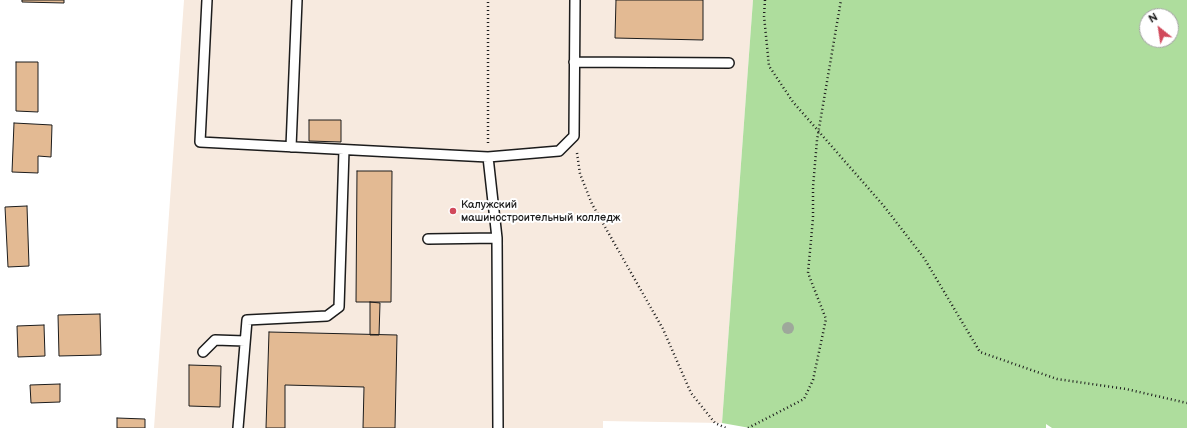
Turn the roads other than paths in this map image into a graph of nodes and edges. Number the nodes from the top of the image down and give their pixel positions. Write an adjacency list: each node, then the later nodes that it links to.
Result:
1 (207, 0): 6 (lane)
2 (297, 0): 6 (lane)
3 (574, 0): 4 (lane)
4 (574, 62): 5 (lane); 8 (lane)
5 (730, 64)
6 (291, 147): 7 (lane)
7 (344, 150): 8 (lane); 11 (lane)
8 (488, 157): 9 (lane)
9 (497, 238): 10 (lane); 14 (lane)
10 (428, 239)
11 (246, 341): 12 (lane); 13 (lane)
12 (203, 352)
13 (238, 428)
14 (498, 428)

